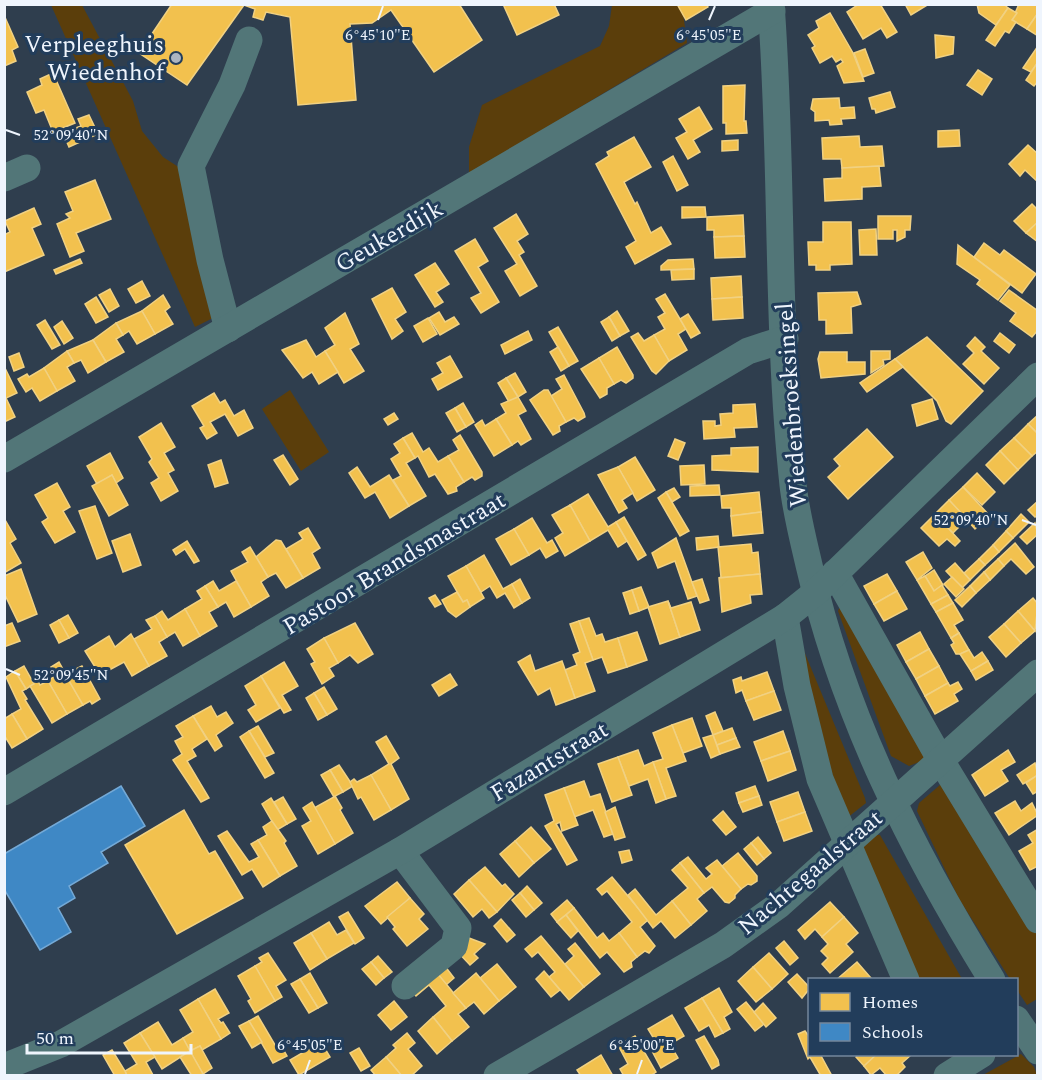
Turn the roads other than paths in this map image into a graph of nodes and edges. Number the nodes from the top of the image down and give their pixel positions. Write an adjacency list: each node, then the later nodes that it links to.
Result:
1 (772, 8): 3 (street, Geukerdijk); 4 (street, Wiedenbroeksingel)
2 (249, 40): 3 (street)
3 (228, 329): 6 (street, Geukerdijk)
4 (785, 339): 8 (street, Wiedenbroeksingel); 12 (street, Pastoor Brandsmastraat)
5 (1038, 376): 7 (street, Fazantstraat)
6 (4, 459)
7 (835, 573): 8 (street, Fazantstraat); 11 (street)
8 (815, 593): 9 (street, Fazantstraat); 13 (street, Wiedenbroeksingel)
9 (785, 617): 14 (street); 15 (street, Fazantstraat)
10 (1038, 673): 11 (street, Nachtegaalstraat)
11 (940, 759): 13 (street, Nachtegaalstraat); 16 (street)
12 (4, 792)
13 (894, 802): 14 (street, Nachtegaalstraat); 18 (street, Wiedenbroeksingel)
14 (848, 842): 17 (street); 25 (street, Nachtegaalstraat)
15 (400, 851): 19 (street); 24 (street, Fazantstraat)
16 (1038, 920)
17 (905, 978)
18 (991, 978)
19 (405, 986)
20 (1023, 1025): 21 (street)
21 (1038, 1051)
22 (939, 1056): 26 (street)
23 (979, 1056): 26 (street)
24 (4, 1066)
25 (497, 1076)
26 (947, 1076)

